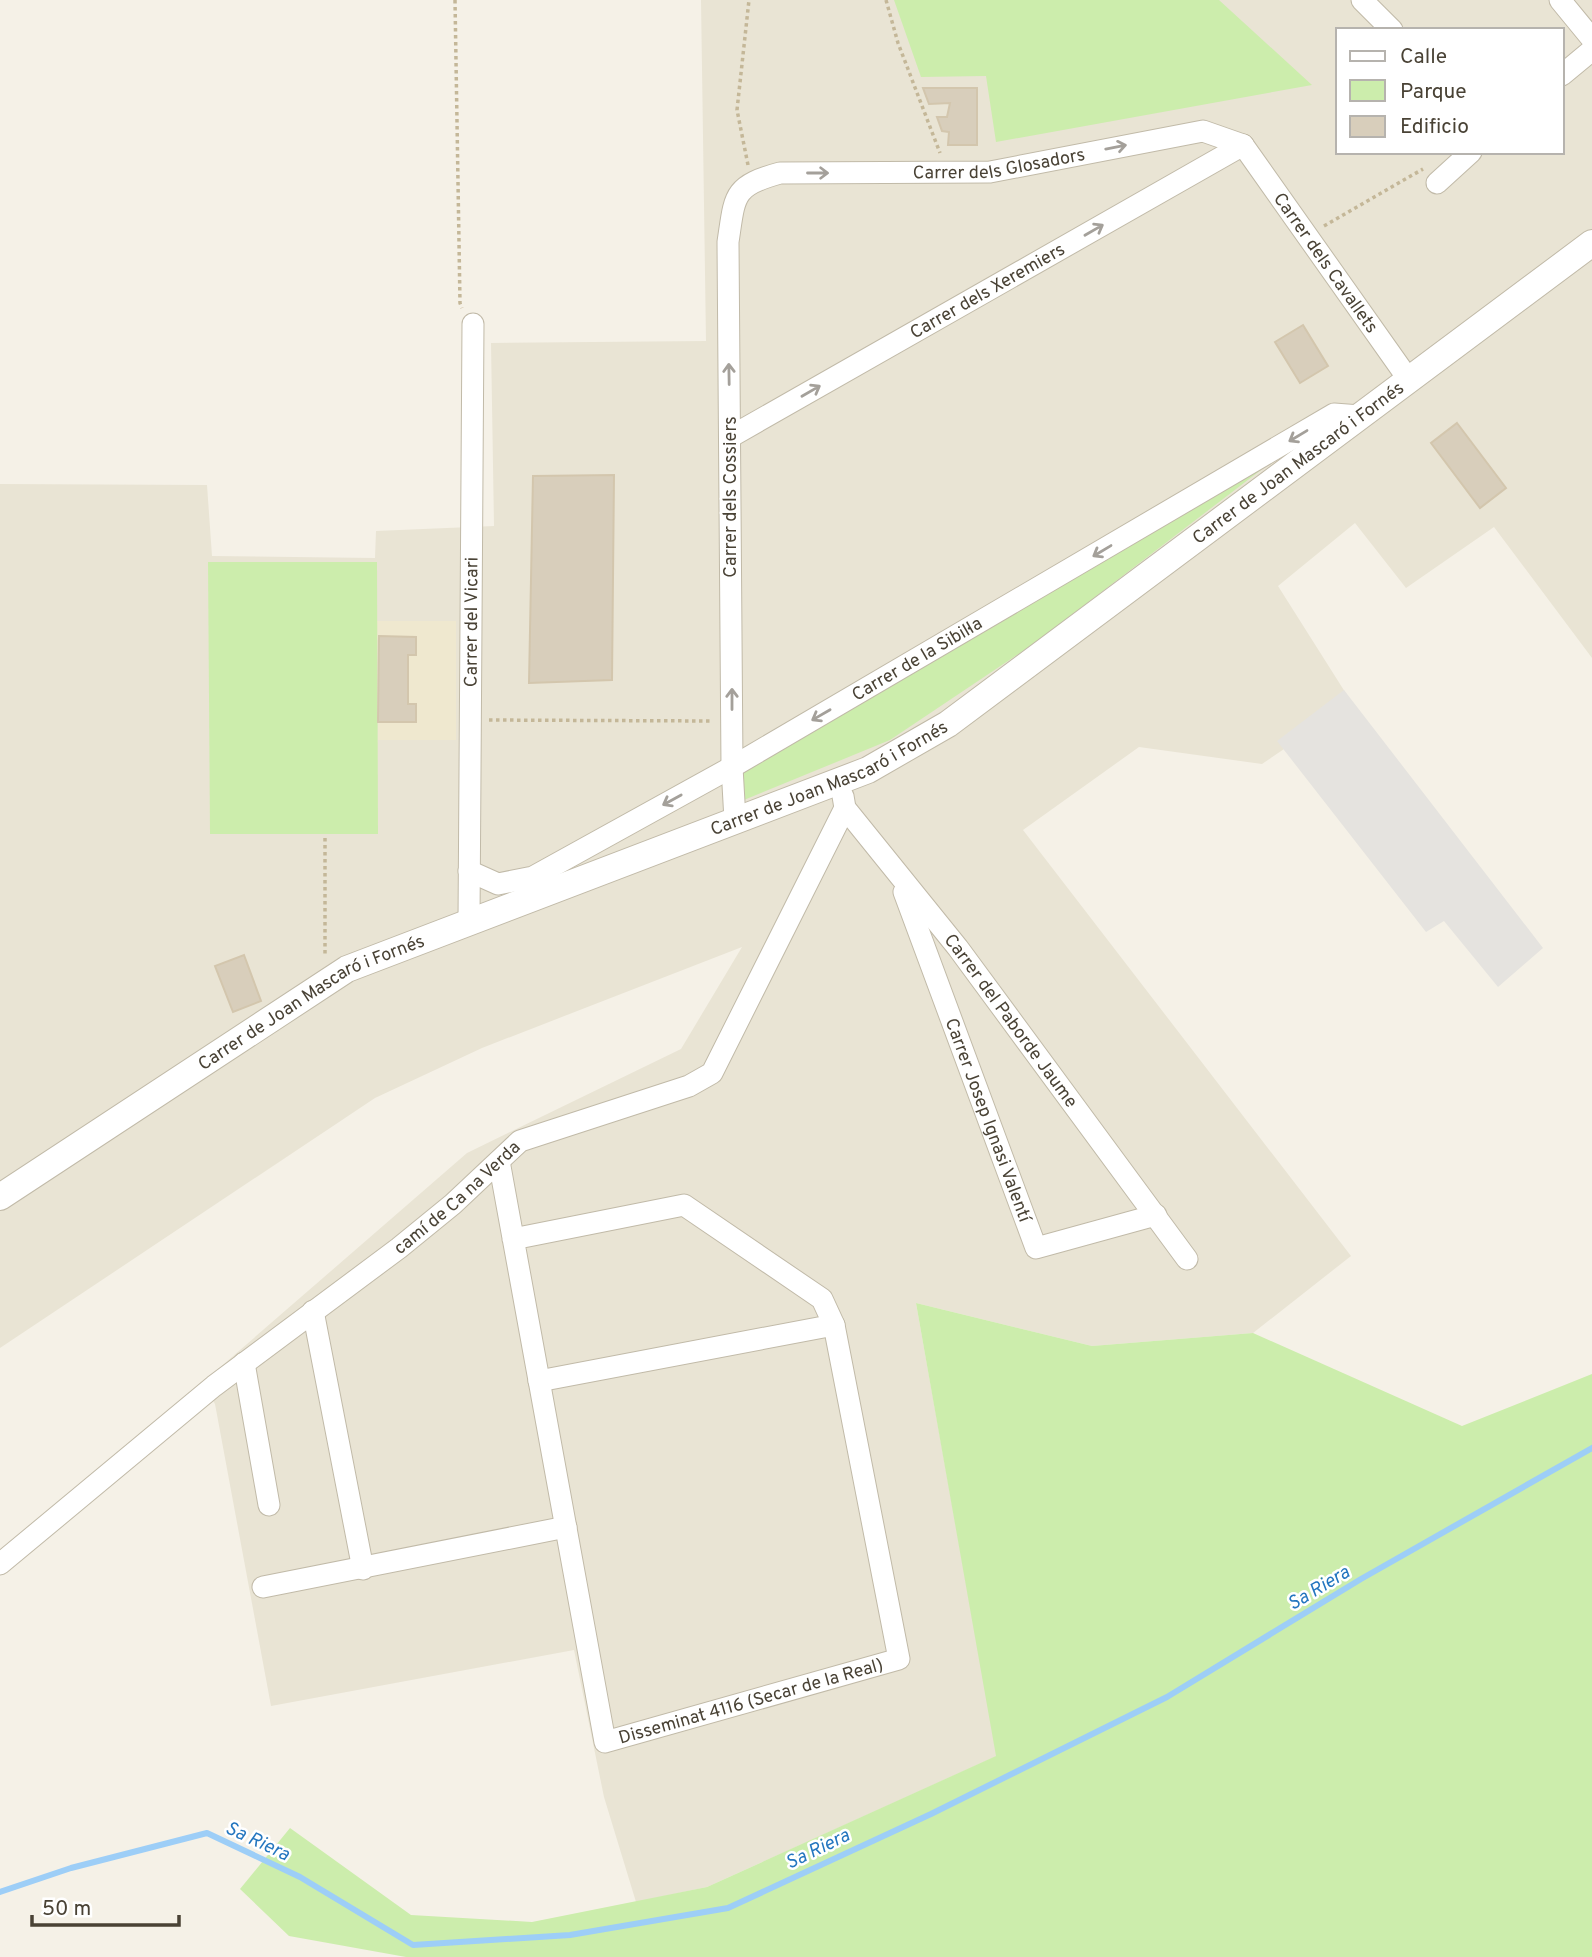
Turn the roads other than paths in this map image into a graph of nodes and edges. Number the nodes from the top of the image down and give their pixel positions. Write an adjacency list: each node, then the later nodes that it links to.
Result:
1 (1362, 0): 3 (street)
2 (1560, 0): 4 (street)
3 (1390, 28)
4 (1592, 39)
5 (1592, 50): 6 (street)
6 (1564, 73)
7 (1243, 145): 9 (street, Carrer dels Glosadors, one-way to 7); 13 (street, Carrer dels Cavallets); 15 (street, Carrer dels Xeremiers, one-way to 7)
8 (1469, 154): 10 (street)
9 (751, 181): 15 (street, Carrer dels Cossiers, one-way to 9)
10 (1437, 183)
11 (1592, 243): 13 (street, Carrer de Joan Mascaró i Fornés)
12 (472, 324): 20 (street, Carrer del Vicari)
13 (1409, 380): 14 (street, Carrer de Joan Mascaró i Fornés)
14 (1360, 416): 16 (street, Carrer de la Sibil·la, one-way to 16); 17 (street, Carrer de Joan Mascaró i Fornés)
15 (730, 437): 16 (street, Carrer dels Cossiers, one-way to 15)
16 (732, 767): 19 (street, Carrer dels Cossiers); 20 (street, Carrer de la Sibil·la, one-way to 20)
17 (840, 780): 18 (street, Carrer del Paborde Jaume); 19 (street, Carrer de Joan Mascaró i Fornés)
18 (845, 808): 21 (street, Carrer del Paborde Jaume); 23 (street, camí de Ca na Verda)
19 (735, 820): 22 (street, Carrer de Joan Mascaró i Fornés)
20 (469, 871): 22 (street, Carrer del Vicari)
21 (898, 877): 25 (street, Carrer del Paborde Jaume); 25 (street, Carrer Josep Ignasi Valentí)
22 (469, 921): 24 (street, Carrer de Joan Mascaró i Fornés)
23 (499, 1161): 26 (street, Disseminat 4116 (Secar de la Real)); 28 (street, camí de Ca na Verda)
24 (0, 1197)
25 (1156, 1215): 27 (street, Carrer del Paborde Jaume)
26 (513, 1239): 29 (street, Disseminat 4116 (Secar de la Real)); 31 (street, Disseminat 4116 (Secar de la Real))
27 (1187, 1259)
28 (313, 1311): 30 (street, camí de Ca na Verda); 35 (street)
29 (834, 1325): 31 (street); 33 (street, Disseminat 4116 (Secar de la Real))
30 (244, 1363): 32 (street); 34 (street, camí de Ca na Verda)
31 (539, 1381): 33 (street, Disseminat 4116 (Secar de la Real))
32 (269, 1505)
33 (566, 1528): 35 (street)
34 (0, 1564)
35 (363, 1569): 36 (street)
36 (263, 1587)

